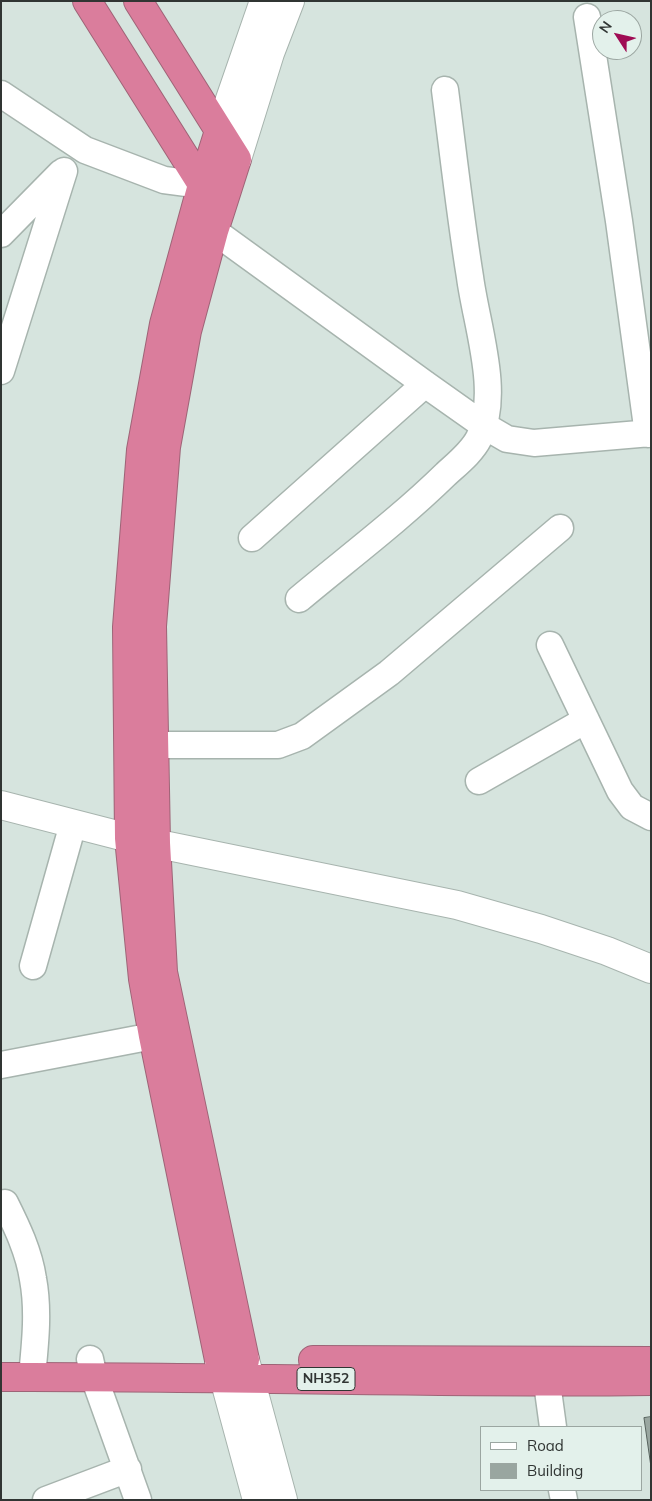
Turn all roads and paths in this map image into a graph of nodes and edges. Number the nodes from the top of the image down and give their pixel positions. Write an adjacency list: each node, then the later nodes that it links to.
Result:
1 (87, 1): 12 (highway)
2 (138, 1): 8 (highway)
3 (264, 1): 8 (street)
4 (290, 1): 10 (street)
5 (587, 17): 18 (street)
6 (445, 90): 17 (street)
7 (1, 94): 9 (street)
8 (219, 131): 10 (highway); 12 (highway)
9 (85, 150): 11 (street); 12 (street)
10 (237, 159): 13 (highway)
11 (64, 171): 14 (street); 15 (street)
12 (202, 185): 13 (highway); 29 (highway)
13 (217, 222): 16 (street); 24 (highway)
14 (1, 234)
15 (1, 371)
16 (425, 384): 17 (street); 20 (street)
17 (483, 425): 18 (street); 21 (street)
18 (650, 433)
19 (560, 528): 24 (street)
20 (252, 538)
21 (299, 599)
22 (550, 645): 23 (street)
23 (586, 720): 25 (street); 27 (street)
24 (154, 745): 30 (highway)
25 (479, 780)
26 (1, 805): 28 (street)
27 (651, 817)
28 (73, 824): 29 (street); 31 (street)
29 (129, 838): 30 (street); 33 (highway)
30 (156, 843): 32 (street); 40 (highway)
31 (32, 966)
32 (651, 969)
33 (153, 1036): 34 (street); 40 (highway)
34 (1, 1065)
35 (5, 1202): 38 (street)
36 (1, 1358): 38 (highway, NH352)
37 (651, 1361): 41 (highway, NH352)
38 (33, 1368): 39 (highway, NH352); 42 (highway, NH352)
39 (92, 1368): 40 (highway, NH352); 45 (street)
40 (234, 1369): 41 (highway, NH352); 48 (street); 49 (street)
41 (545, 1372): 43 (highway, NH352); 44 (street)
42 (1, 1376)
43 (651, 1382)
44 (553, 1426)
45 (128, 1469): 46 (street); 47 (street)
46 (46, 1500)
47 (138, 1500)
48 (257, 1500)
49 (283, 1500)

